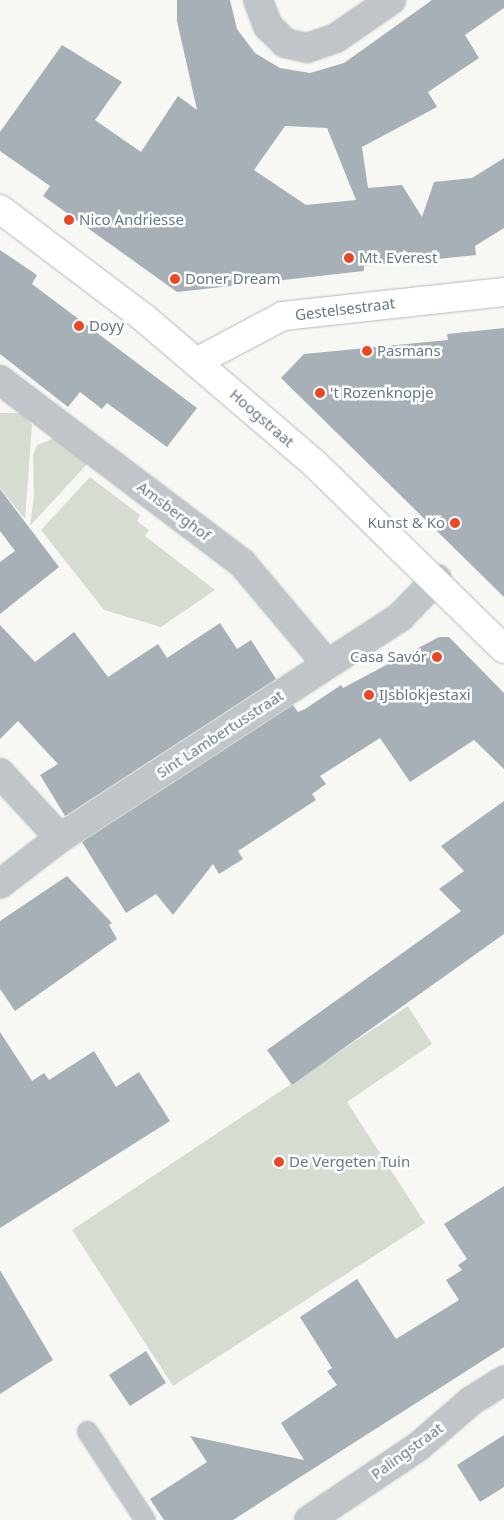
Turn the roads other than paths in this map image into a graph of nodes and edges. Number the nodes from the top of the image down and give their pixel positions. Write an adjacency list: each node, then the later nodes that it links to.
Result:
1 (258, 0): 2 (street)
2 (391, 0)
3 (0, 209): 5 (street, Hoogstraat)
4 (504, 292): 5 (street, Gestelsestraat)
5 (196, 362): 7 (street, Hoogstraat)
6 (0, 380): 9 (street, Amsberghof)
7 (437, 580): 8 (street, Hoogstraat); 9 (street, Sint Lambertusstraat)
8 (504, 649)
9 (327, 664): 11 (street, Sint Lambertusstraat)
10 (0, 773): 11 (street)
11 (60, 838): 12 (street, Sint Lambertusstraat)
12 (0, 884)
13 (504, 1380): 16 (street, Palingstraat)
14 (86, 1431): 15 (lane)
15 (145, 1520)
16 (309, 1520)

